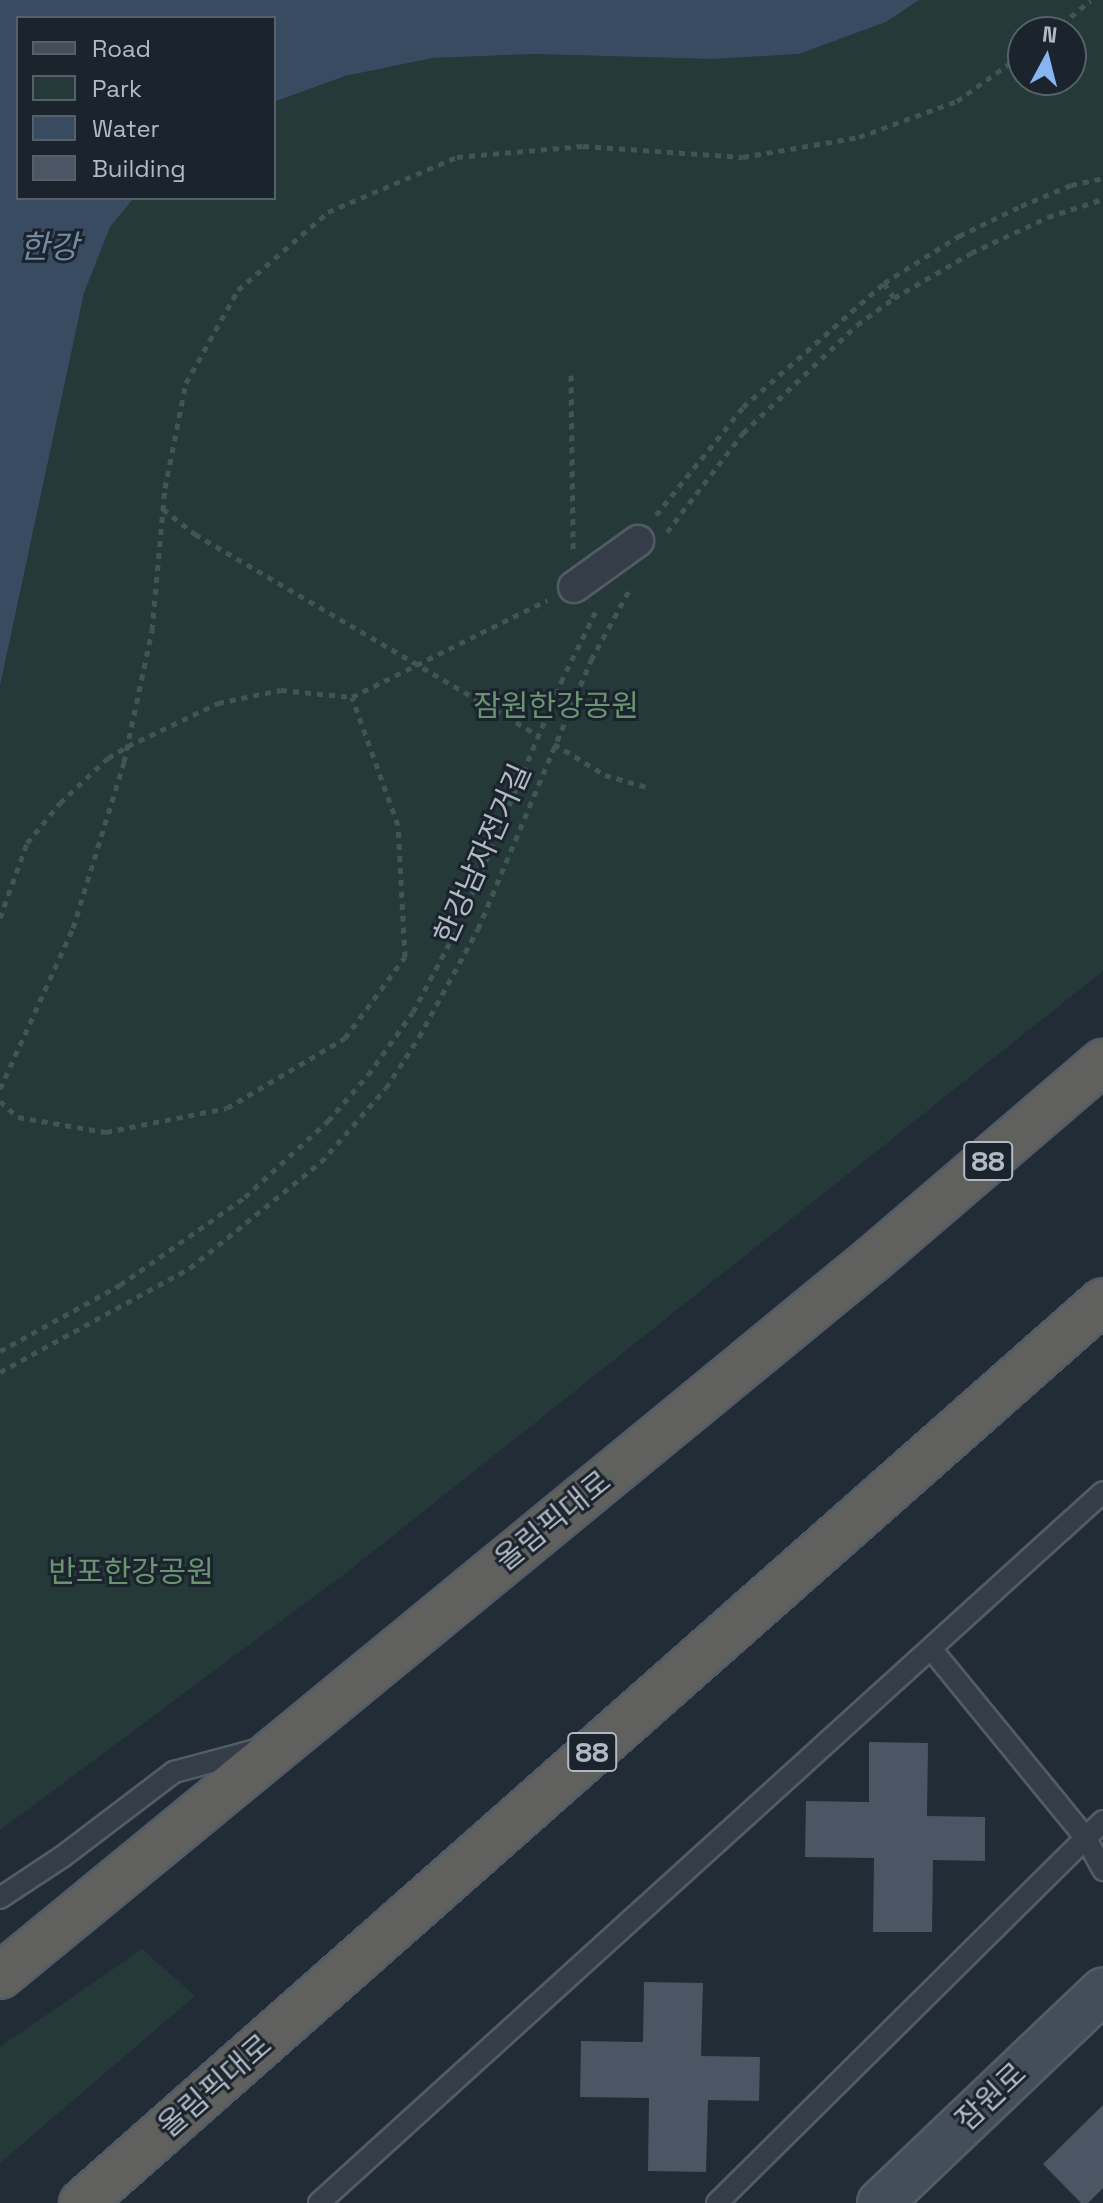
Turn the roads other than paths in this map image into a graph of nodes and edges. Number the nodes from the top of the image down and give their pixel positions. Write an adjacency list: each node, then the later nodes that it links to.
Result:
1 (651, 539): 2 (street)
2 (574, 587)
3 (1103, 1062): 7 (highway, 올림픽대로 / 88)
4 (1103, 1301): 14 (highway, 올림픽대로 / 88)
5 (1103, 1492): 6 (lane)
6 (932, 1650): 9 (lane); 15 (lane)
7 (283, 1743): 11 (lane); 12 (highway, 올림픽대로 / 88)
8 (1103, 1821): 9 (lane)
9 (1085, 1837): 10 (lane); 16 (lane)
10 (1103, 1870)
11 (0, 1898)
12 (0, 1976)
13 (1103, 1991): 17 (main road, 잠원로)
14 (82, 2203)
15 (319, 2203)
16 (717, 2203)
17 (880, 2203)

